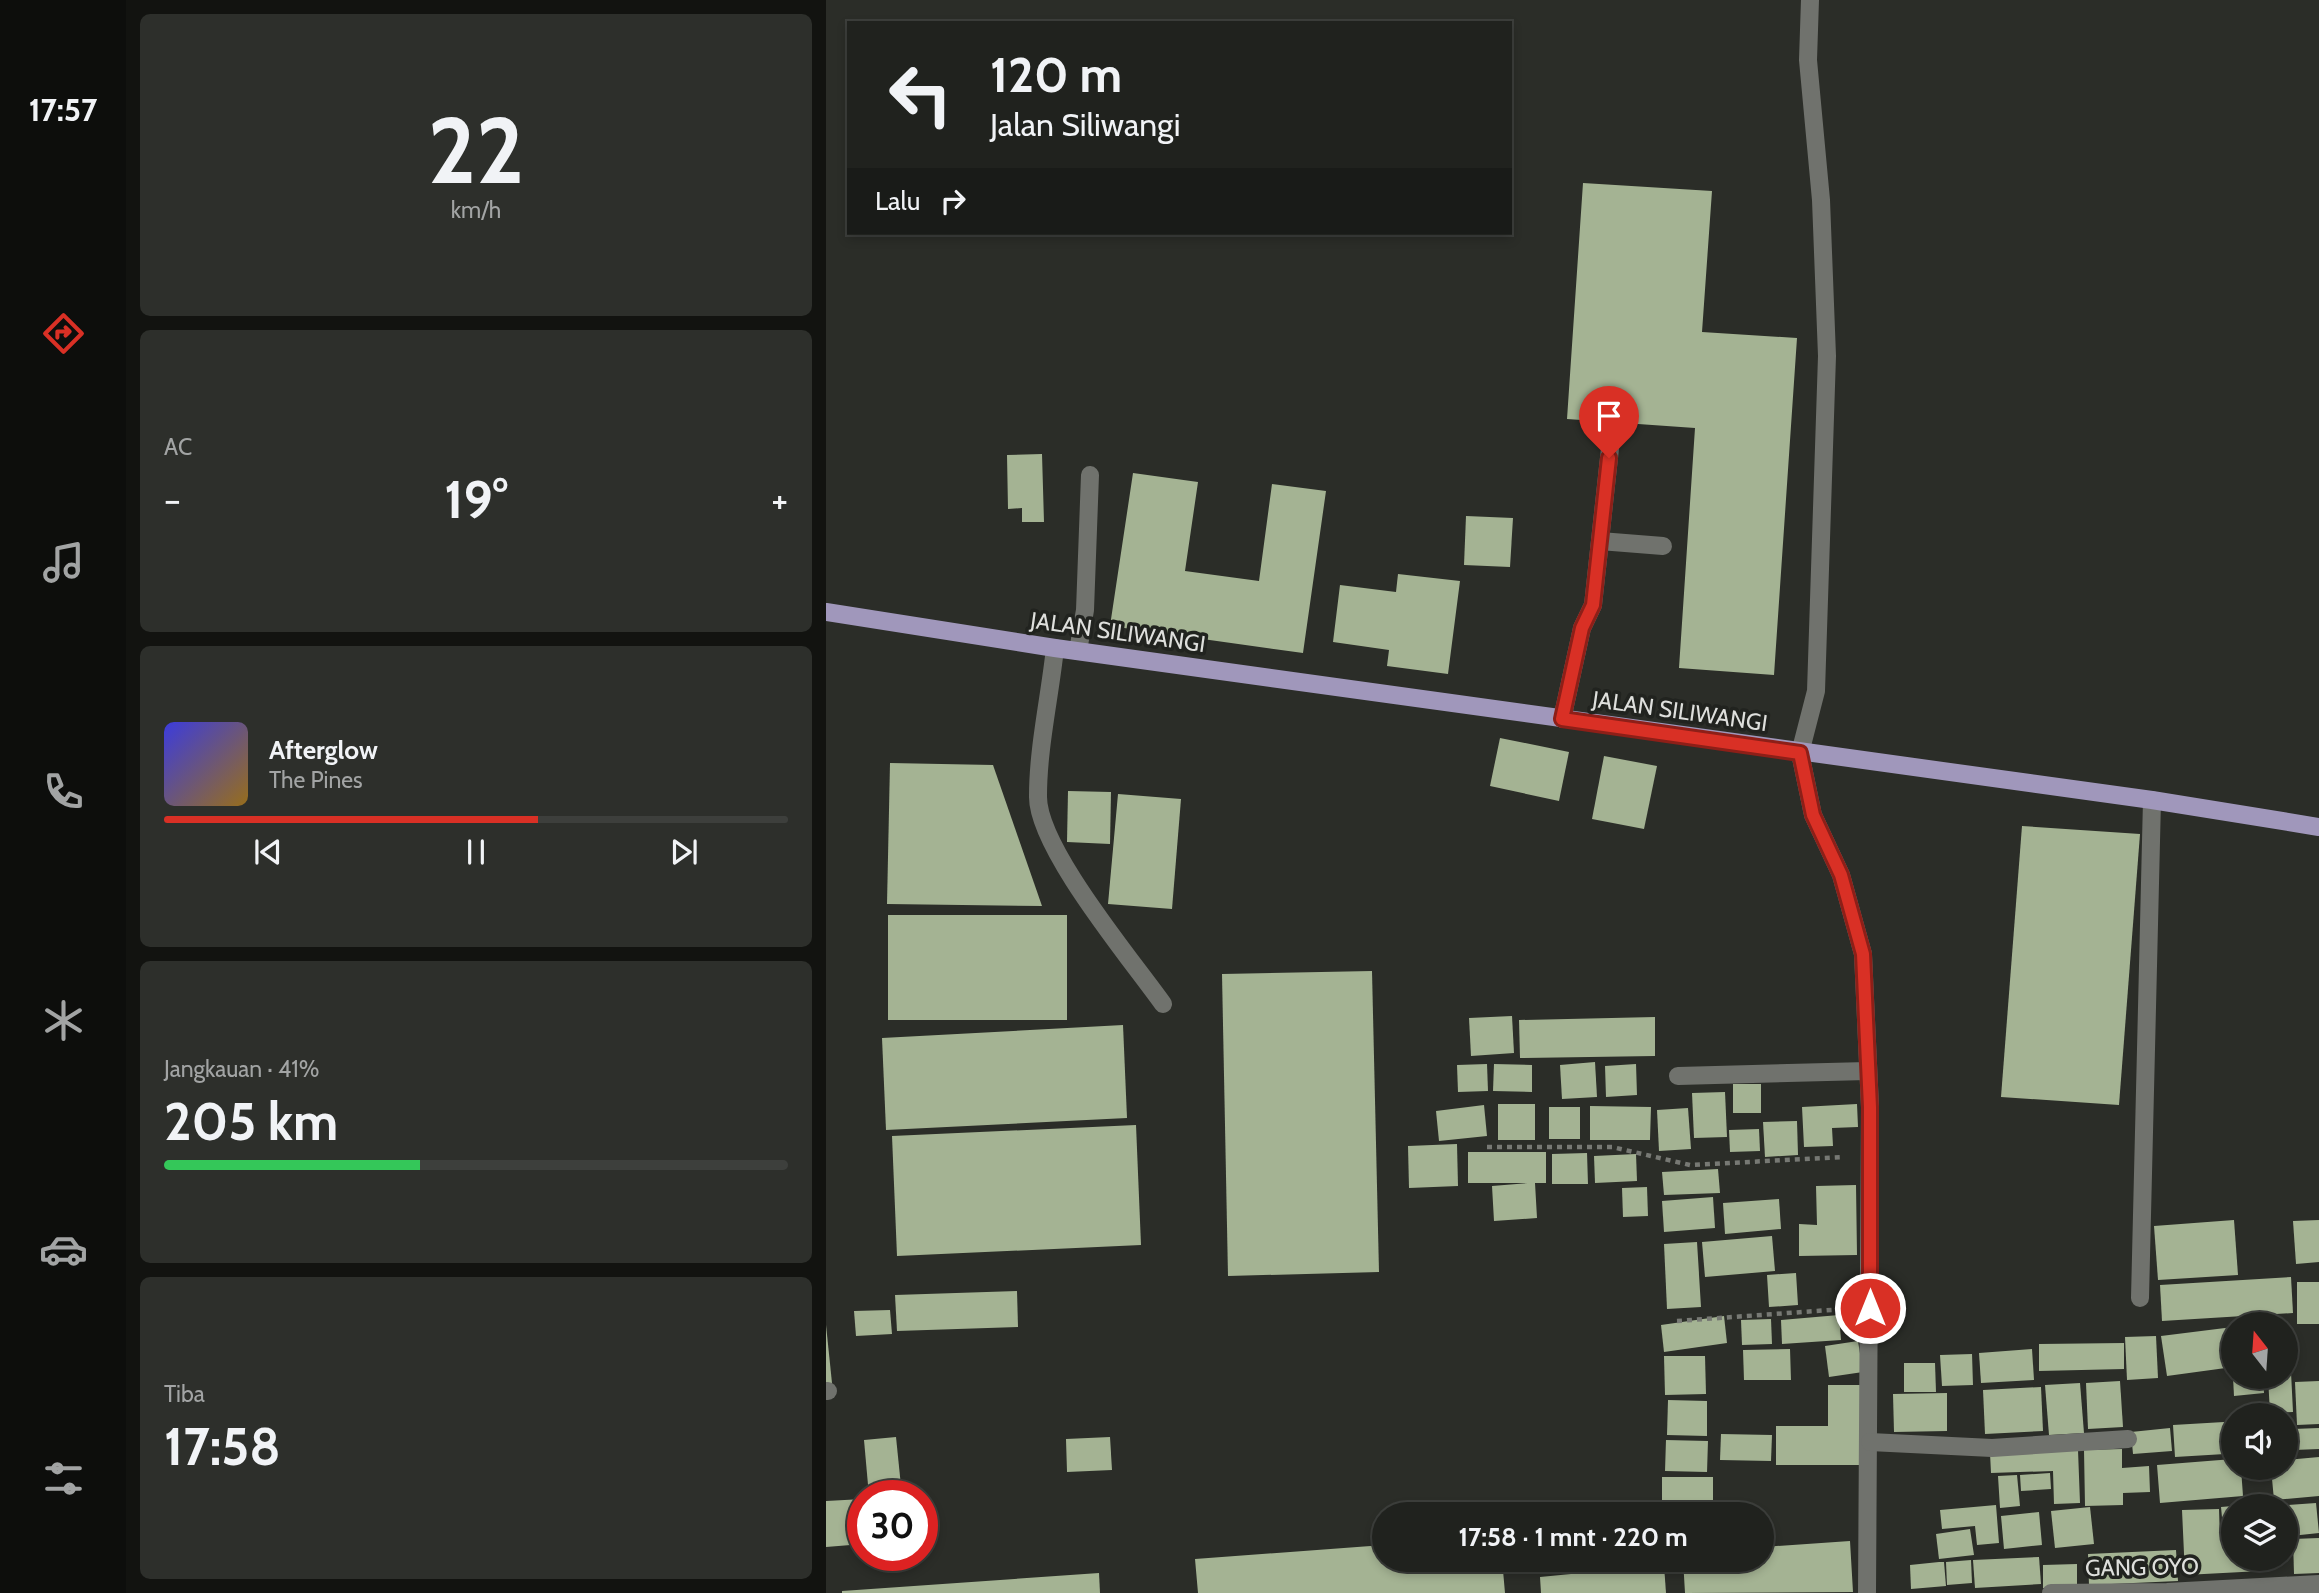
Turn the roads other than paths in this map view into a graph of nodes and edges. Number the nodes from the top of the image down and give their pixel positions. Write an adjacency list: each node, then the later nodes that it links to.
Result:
1 (1810, 0): 10 (street)
2 (1612, 430): 4 (street)
3 (1090, 475): 8 (street)
4 (1600, 541): 5 (street); 9 (street)
5 (1663, 546)
6 (826, 612): 7 (main road, JALAN SILIWANGI)
7 (1055, 648): 8 (main road, JALAN SILIWANGI); 13 (street)
8 (1078, 651): 9 (main road, JALAN SILIWANGI)
9 (1562, 719): 10 (main road, JALAN SILIWANGI)
10 (1800, 753): 11 (main road, JALAN SILIWANGI); 14 (street)
11 (2152, 800): 12 (main road, JALAN SILIWANGI); 16 (street)
12 (2319, 827)
13 (1163, 1004)
14 (1867, 1071): 15 (street); 18 (street)
15 (1678, 1076)
16 (2140, 1298)
17 (2128, 1439): 18 (street)
18 (1870, 1442): 20 (street)
19 (2319, 1584): 21 (street, GANG OYO)
20 (1867, 1593)
21 (2051, 1593)

